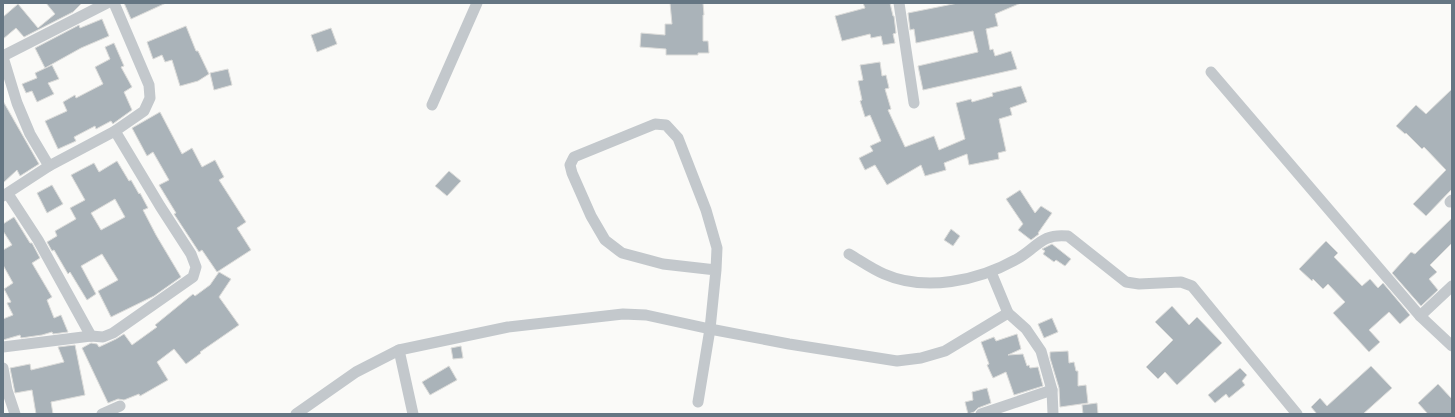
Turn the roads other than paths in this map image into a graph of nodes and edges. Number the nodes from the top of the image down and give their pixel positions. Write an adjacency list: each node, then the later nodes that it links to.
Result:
1 (107, 3): 5 (street)
2 (114, 3): 9 (street)
3 (477, 3): 8 (street)
4 (899, 3): 7 (street)
5 (3, 56): 10 (street)
6 (1211, 72): 17 (street)
7 (914, 104)
8 (432, 105)
9 (115, 130): 10 (street); 19 (street)
10 (49, 166): 11 (street)
11 (6, 195): 19 (street)
12 (849, 254): 14 (street)
13 (716, 270): 13 (street); 18 (street)
14 (991, 272): 16 (street); 33 (street)
15 (1452, 286): 17 (street)
16 (1008, 313): 18 (street); 24 (street)
17 (1420, 316): 20 (street)
18 (710, 329): 22 (street); 25 (street)
19 (91, 336): 21 (street)
20 (1452, 346)
21 (3, 347)
22 (399, 350): 29 (street); 30 (street)
23 (3, 368): 27 (street)
24 (1052, 390): 31 (street); 32 (street)
25 (698, 402)
26 (120, 406): 28 (street)
27 (16, 414)
28 (102, 414)
29 (296, 414)
30 (413, 414)
31 (981, 414)
32 (1053, 414)
33 (1297, 414)

